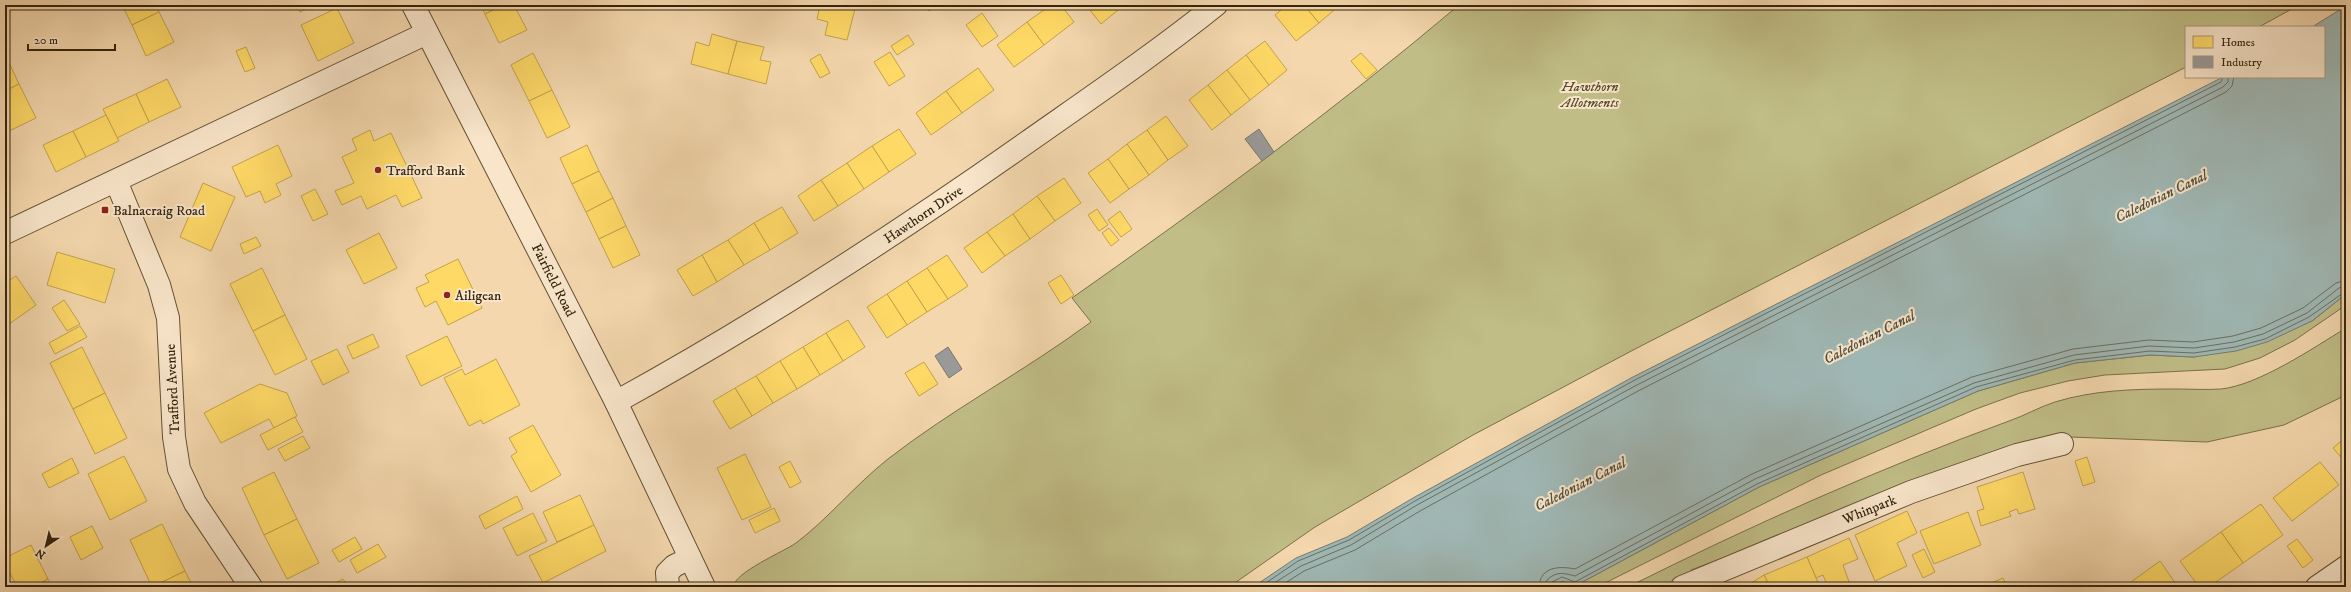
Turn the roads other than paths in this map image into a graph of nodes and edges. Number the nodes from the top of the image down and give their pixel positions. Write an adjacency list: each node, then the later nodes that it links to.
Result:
1 (413, 5): 3 (street, Fairfield Road)
2 (1216, 5): 6 (street, Hawthorn Drive)
3 (427, 33): 4 (street); 6 (street, Fairfield Road)
4 (116, 181): 5 (street); 10 (street, Trafford Avenue)
5 (5, 233)
6 (616, 402): 8 (street, Fairfield Road)
7 (2062, 444): 13 (street, Whinpark)
8 (690, 558): 11 (street); 12 (street, Fairfield Road)
9 (2346, 567): 14 (street)
10 (251, 587)
11 (668, 587)
12 (704, 587)
13 (1682, 587)
14 (2317, 587)

